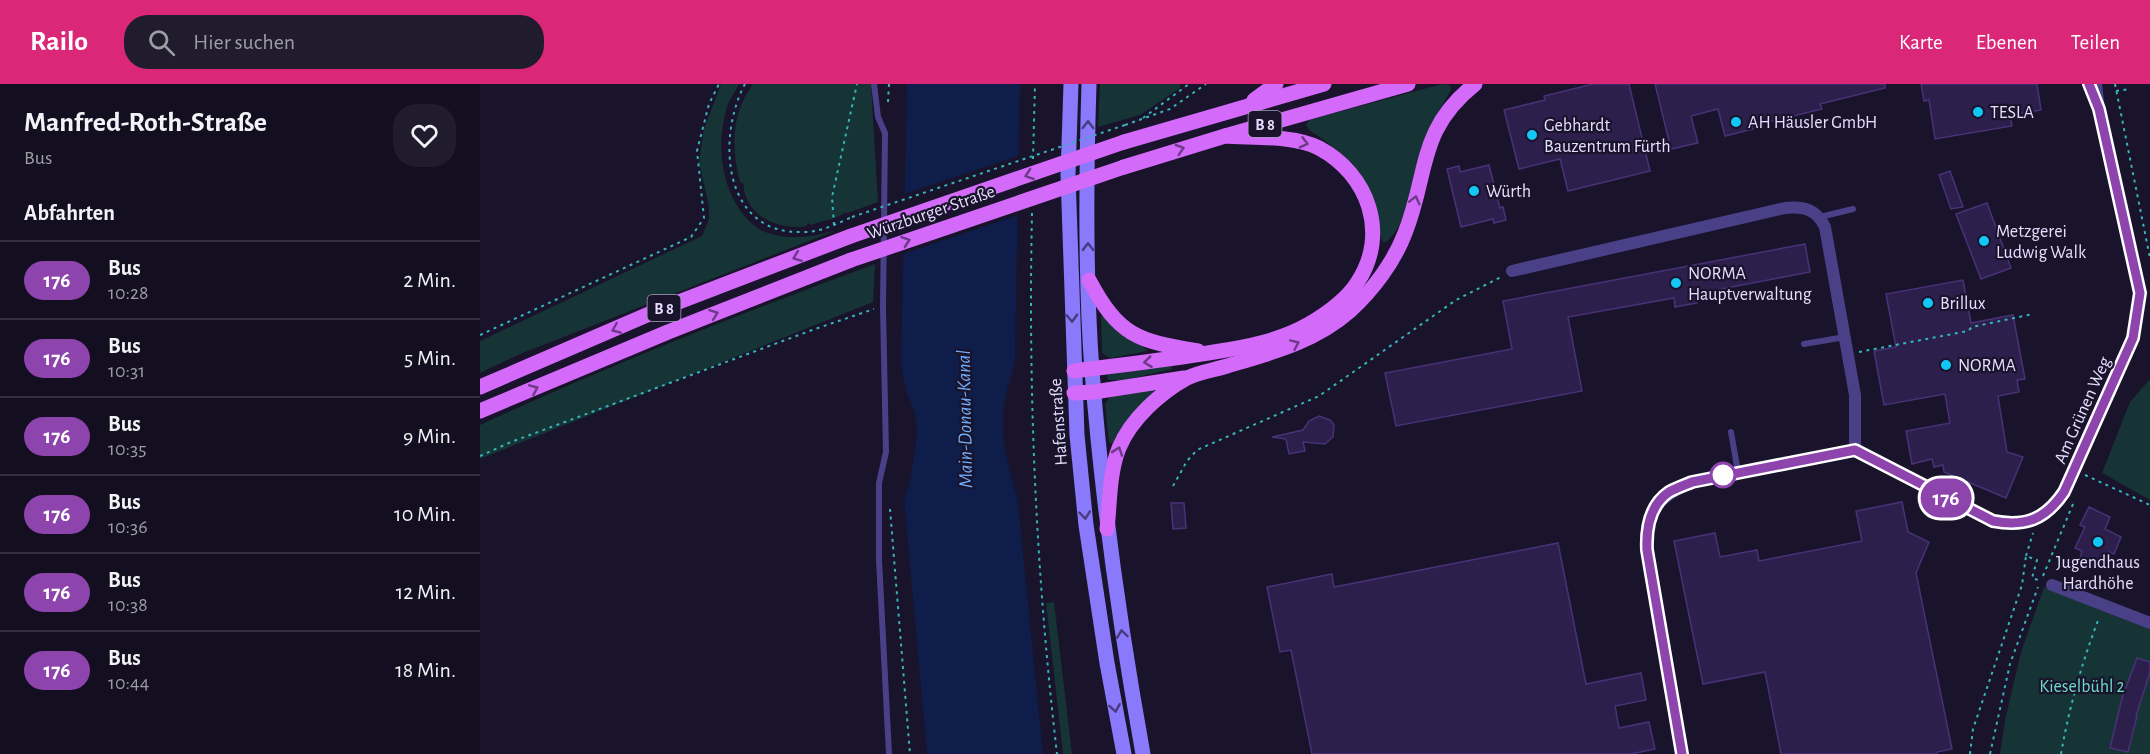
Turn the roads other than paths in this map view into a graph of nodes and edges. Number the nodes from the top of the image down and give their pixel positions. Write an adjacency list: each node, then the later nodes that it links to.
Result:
1 (874, 84): 34 (lane)
2 (1071, 84): 22 (main road, Hafenstraße, one-way to 22)
3 (1089, 84): 16 (main road, one-way to 3)
4 (1276, 84): 10 (main road)
5 (1324, 84): 10 (main road, Würzburger Straße / B 8)
6 (1408, 84): 12 (main road, Würzburger Straße / B 8)
7 (1475, 84): 23 (main road, one-way to 7)
8 (2089, 84): 11 (street, Am Grünen Weg)
9 (2096, 84): 11 (street, Am Grünen Weg)
10 (1244, 106): 24 (main road, Würzburger Straße / B 8, one-way to 24, bridge)
11 (2099, 109): 17 (street, Am Grünen Weg)
12 (1225, 136): 20 (main road, one-way to 20); 27 (main road, Würzburger Straße / B 8, one-way to 12, bridge)
13 (1853, 209): 14 (lane)
14 (1820, 217): 15 (street); 18 (street)
15 (1512, 271)
16 (1089, 280): 20 (main road); 21 (main road)
17 (2145, 293): 29 (street, Am Grünen Weg)
18 (1845, 337): 19 (lane); 29 (street)
19 (1804, 344)
20 (1210, 353): 21 (main road, one-way to 21)
21 (1092, 369): 22 (main road); 25 (main road)
22 (1074, 371): 26 (main road, Hafenstraße)
23 (1189, 377): 25 (main road); 31 (main road, one-way to 23)
24 (480, 387)
25 (1094, 392): 26 (main road); 31 (main road)
26 (1074, 393): 35 (main road, Hafenstraße, one-way to 35)
27 (480, 411)
28 (1731, 432): 30 (lane)
29 (1855, 450): 30 (street)
30 (1738, 473): 37 (street)
31 (1107, 530): 36 (main road, one-way to 31)
32 (2046, 583): 33 (street)
33 (2150, 622)
34 (889, 754)
35 (1124, 754)
36 (1143, 754)
37 (1682, 754)

